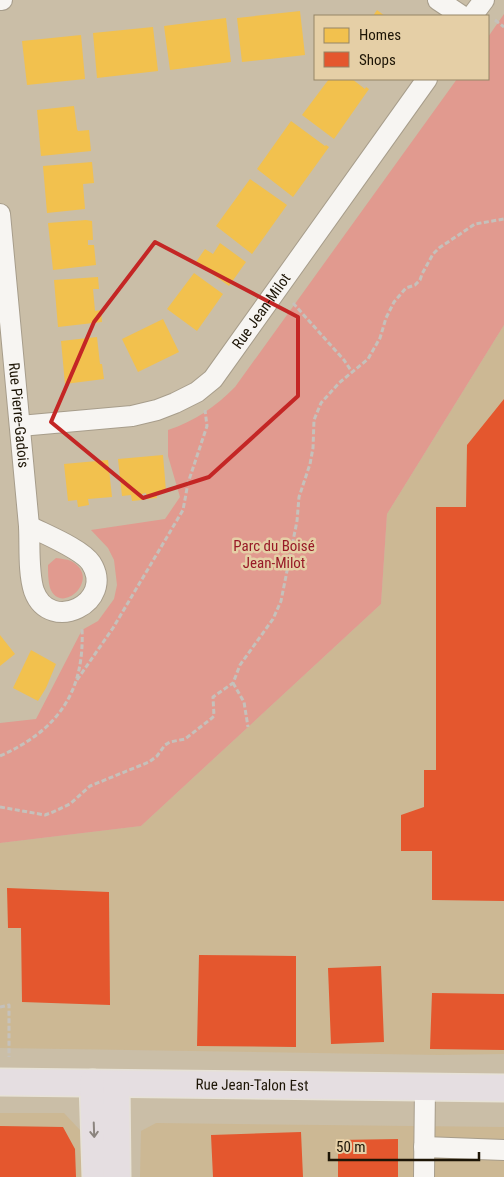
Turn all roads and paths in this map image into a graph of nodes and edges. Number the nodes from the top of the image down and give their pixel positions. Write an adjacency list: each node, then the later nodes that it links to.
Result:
1 (438, 0): 3 (street)
2 (484, 0): 4 (street)
3 (460, 15)
4 (473, 15)
5 (495, 20): 6 (path)
6 (504, 27)
7 (426, 80): 13 (street, Rue Jean-Milot)
8 (0, 214): 13 (street, Rue Pierre-Gadois)
9 (504, 219): 11 (path)
10 (293, 303): 11 (path)
11 (352, 372): 17 (path)
12 (204, 409): 16 (path)
13 (20, 426): 14 (street, Rue Pierre-Gadois)
14 (29, 526)
15 (82, 628): 16 (path)
16 (77, 680): 19 (path)
17 (233, 683): 18 (path); 20 (path)
18 (248, 727)
19 (0, 756)
20 (0, 807)
21 (0, 1007): 22 (path)
22 (9, 1057)
23 (0, 1082): 24 (main road, Rue Jean-Talon Est)
24 (104, 1083): 25 (main road, Rue Jean-Talon Est); 29 (main road, one-way to 29); 30 (main road)
25 (425, 1086): 26 (main road, Rue Jean-Talon Est); 27 (street)
26 (504, 1088)
27 (424, 1147): 28 (street); 31 (street)
28 (504, 1150)
29 (96, 1177)
30 (117, 1177)
31 (424, 1177)

